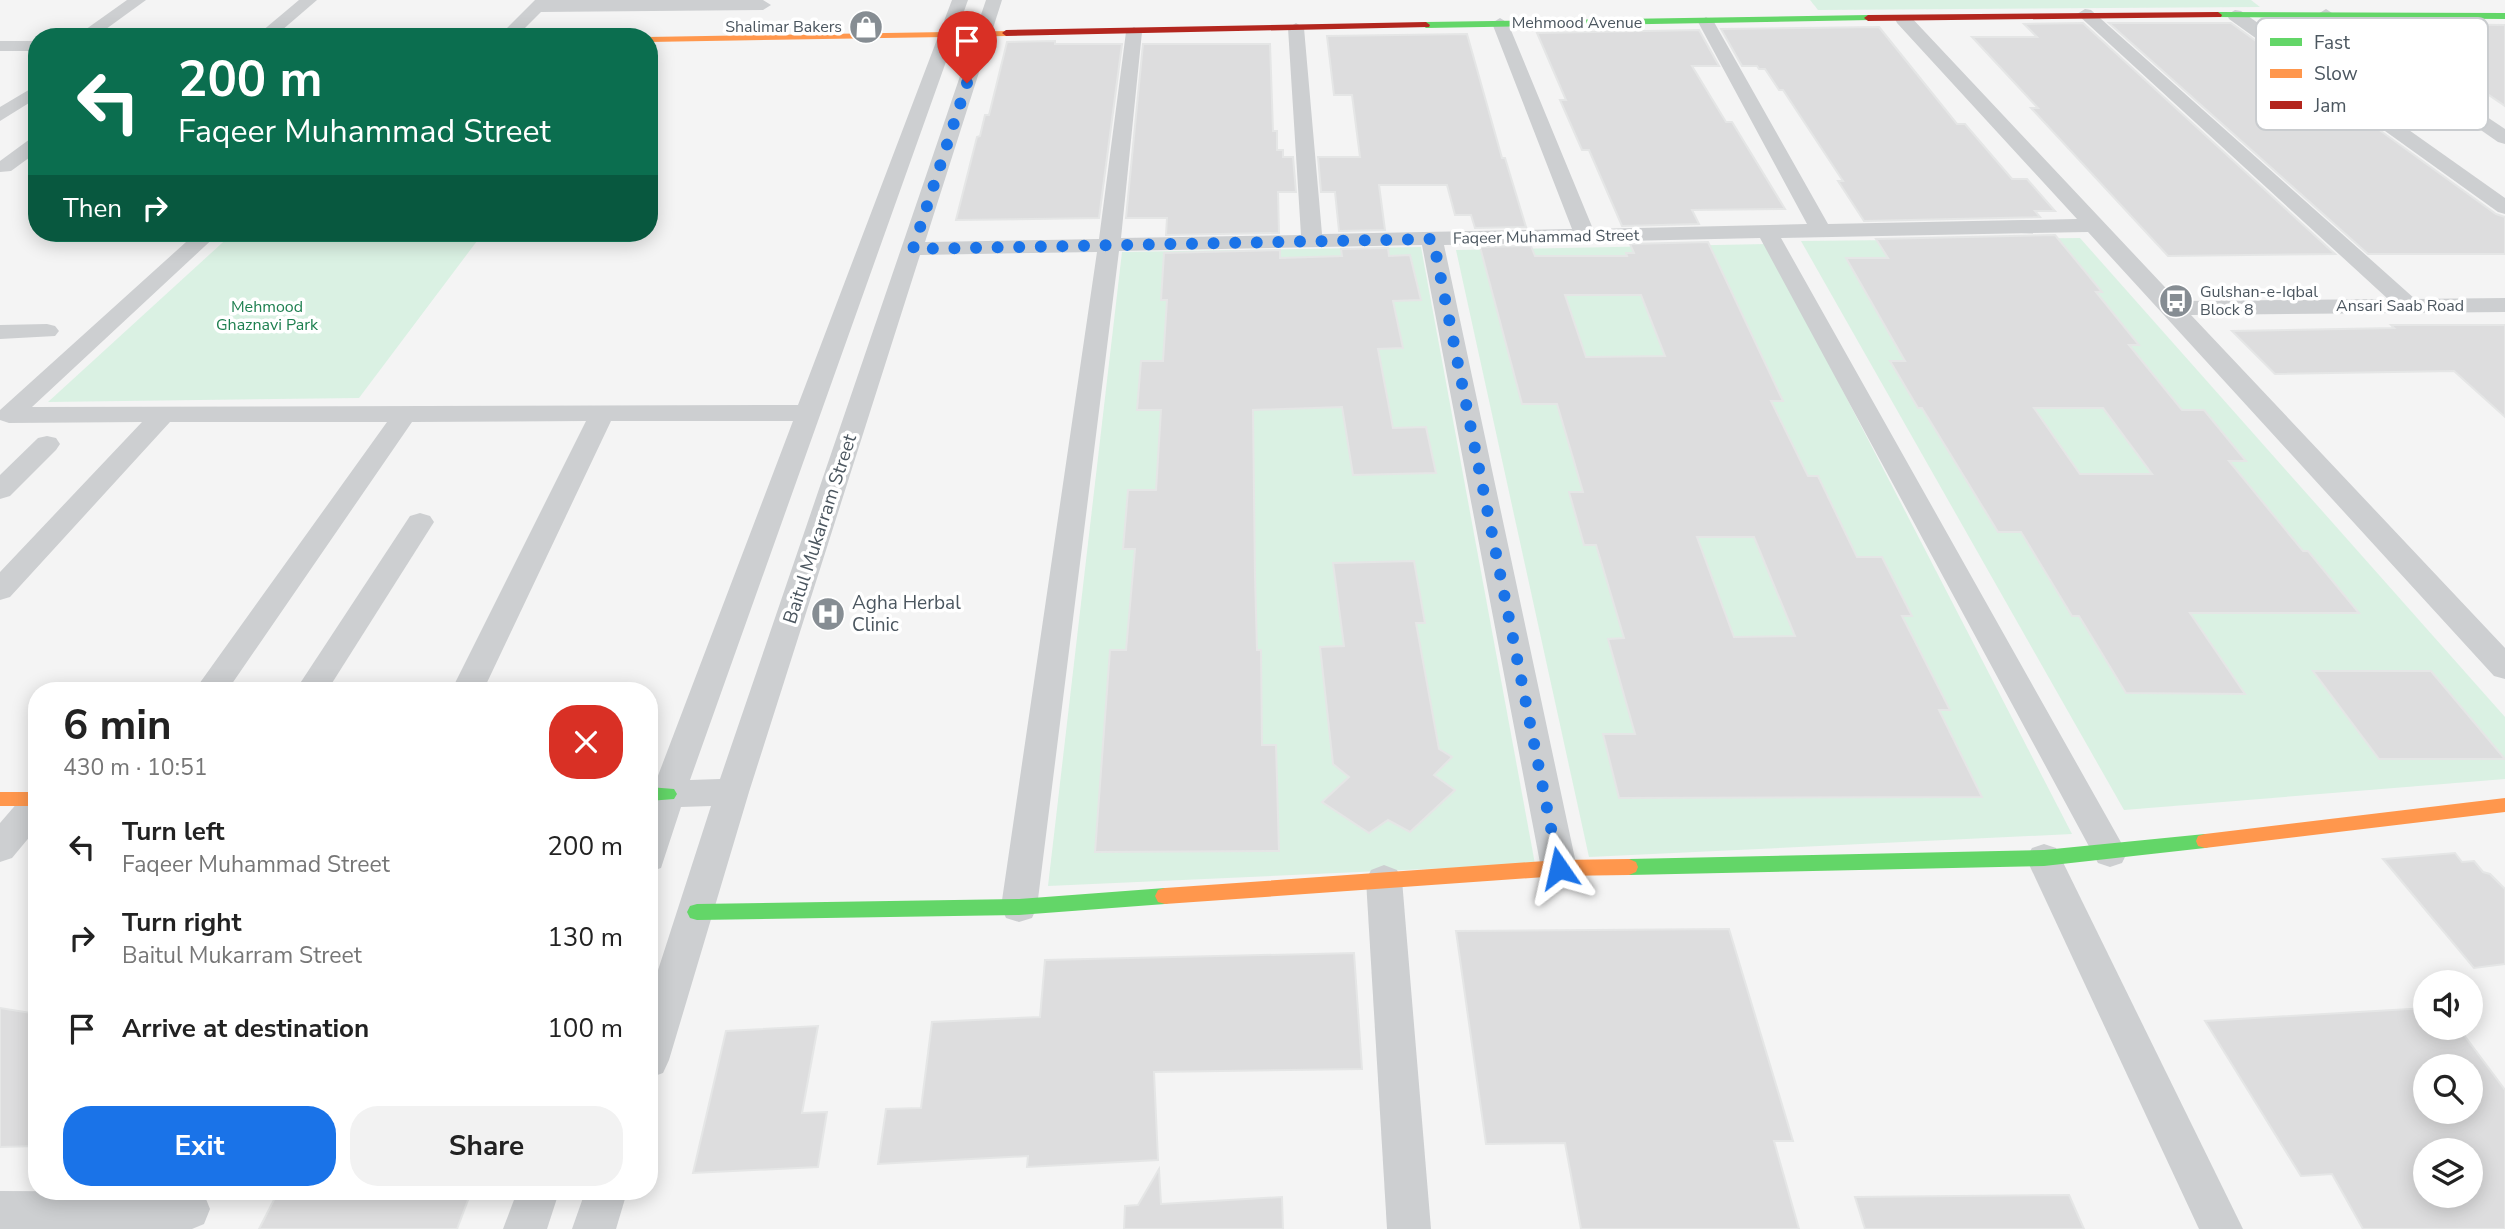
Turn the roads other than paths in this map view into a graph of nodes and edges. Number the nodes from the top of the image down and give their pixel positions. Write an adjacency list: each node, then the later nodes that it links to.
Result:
1 (138, 0): 15 (street)
2 (309, 0): 16 (street)
3 (960, 0): 22 (street)
4 (994, 0): 21 (street, Baitul Mukarram Street)
5 (765, 2): 6 (street); 23 (street)
6 (540, 4): 17 (street)
7 (2326, 14): 9 (street, Mehmood Avenue); 10 (street, Mehmood Avenue); 11 (street)
8 (2085, 15): 9 (street, Mehmood Avenue); 12 (street, Mehmood Avenue); 45 (street)
9 (2235, 15): 19 (street)
10 (2505, 16)
11 (2332, 18)
12 (1903, 19): 13 (street, Mehmood Avenue); 36 (street)
13 (1706, 22): 14 (street, Mehmood Avenue); 37 (street)
14 (1500, 23): 18 (street, Mehmood Avenue); 39 (street)
15 (96, 28)
16 (273, 28)
17 (515, 28)
18 (1296, 28): 20 (street, Mehmood Avenue); 42 (street)
19 (2256, 30)
20 (1134, 32): 21 (street, Mehmood Avenue); 43 (street)
21 (982, 35): 22 (street, Mehmood Avenue); 44 (street, Baitul Mukarram Street)
22 (946, 36): 23 (street, Mehmood Avenue); 50 (street)
23 (746, 38): 24 (street, Mehmood Avenue)
24 (658, 39)
25 (0, 46): 26 (street)
26 (28, 46)
27 (28, 96): 28 (street)
28 (0, 115)
29 (2488, 126): 31 (street)
30 (2396, 130): 35 (street)
31 (2505, 138)
32 (28, 149): 33 (street)
33 (2, 167): 34 (street)
34 (28, 167)
35 (2505, 208)
36 (2096, 225): 37 (street, Faqeer Muhammad Street); 47 (street)
37 (1821, 231): 38 (street, Faqeer Muhammad Street)
38 (1767, 232): 39 (street, Faqeer Muhammad Street); 69 (street)
39 (1585, 236): 40 (street, Faqeer Muhammad Street)
40 (1433, 239): 42 (street, Faqeer Muhammad Street); 71 (street)
41 (198, 242): 53 (street)
42 (1312, 242): 43 (street, Faqeer Muhammad Street)
43 (1109, 246): 44 (street, Faqeer Muhammad Street); 73 (street)
44 (913, 249): 62 (street, Baitul Mukarram Street)
45 (2408, 305): 46 (street, Ansari Saab Road); 47 (street, Ansari Saab Road)
46 (2505, 305)
47 (2169, 308): 58 (street)
48 (47, 331): 49 (street)
49 (0, 332)
50 (807, 413): 52 (street); 63 (street)
51 (405, 414): 52 (street); 53 (street); 59 (street)
52 (602, 414): 61 (street)
53 (163, 415): 57 (street)
54 (47, 444): 55 (street)
55 (2, 486)
56 (420, 522): 60 (street)
57 (0, 590)
58 (2505, 668)
59 (216, 682)
60 (318, 682)
61 (471, 682)
62 (732, 792): 63 (street); 74 (street, Baitul Mukarram Street)
63 (659, 794)
64 (0, 799): 65 (street)
65 (28, 801)
66 (2505, 805): 69 (street)
67 (28, 812): 68 (street)
68 (0, 848)
69 (2110, 853): 70 (street)
70 (2044, 858): 71 (street); 83 (street)
71 (1559, 868): 72 (street)
72 (1384, 880): 73 (street); 82 (street)
73 (1019, 907): 74 (street)
74 (697, 912): 75 (street, Baitul Mukarram Street)
75 (658, 1032)
76 (535, 1200): 80 (street)
77 (603, 1200): 81 (street)
78 (189, 1210): 79 (street)
79 (0, 1212)
80 (526, 1229)
81 (594, 1229)
82 (1409, 1229)
83 (2221, 1229)

